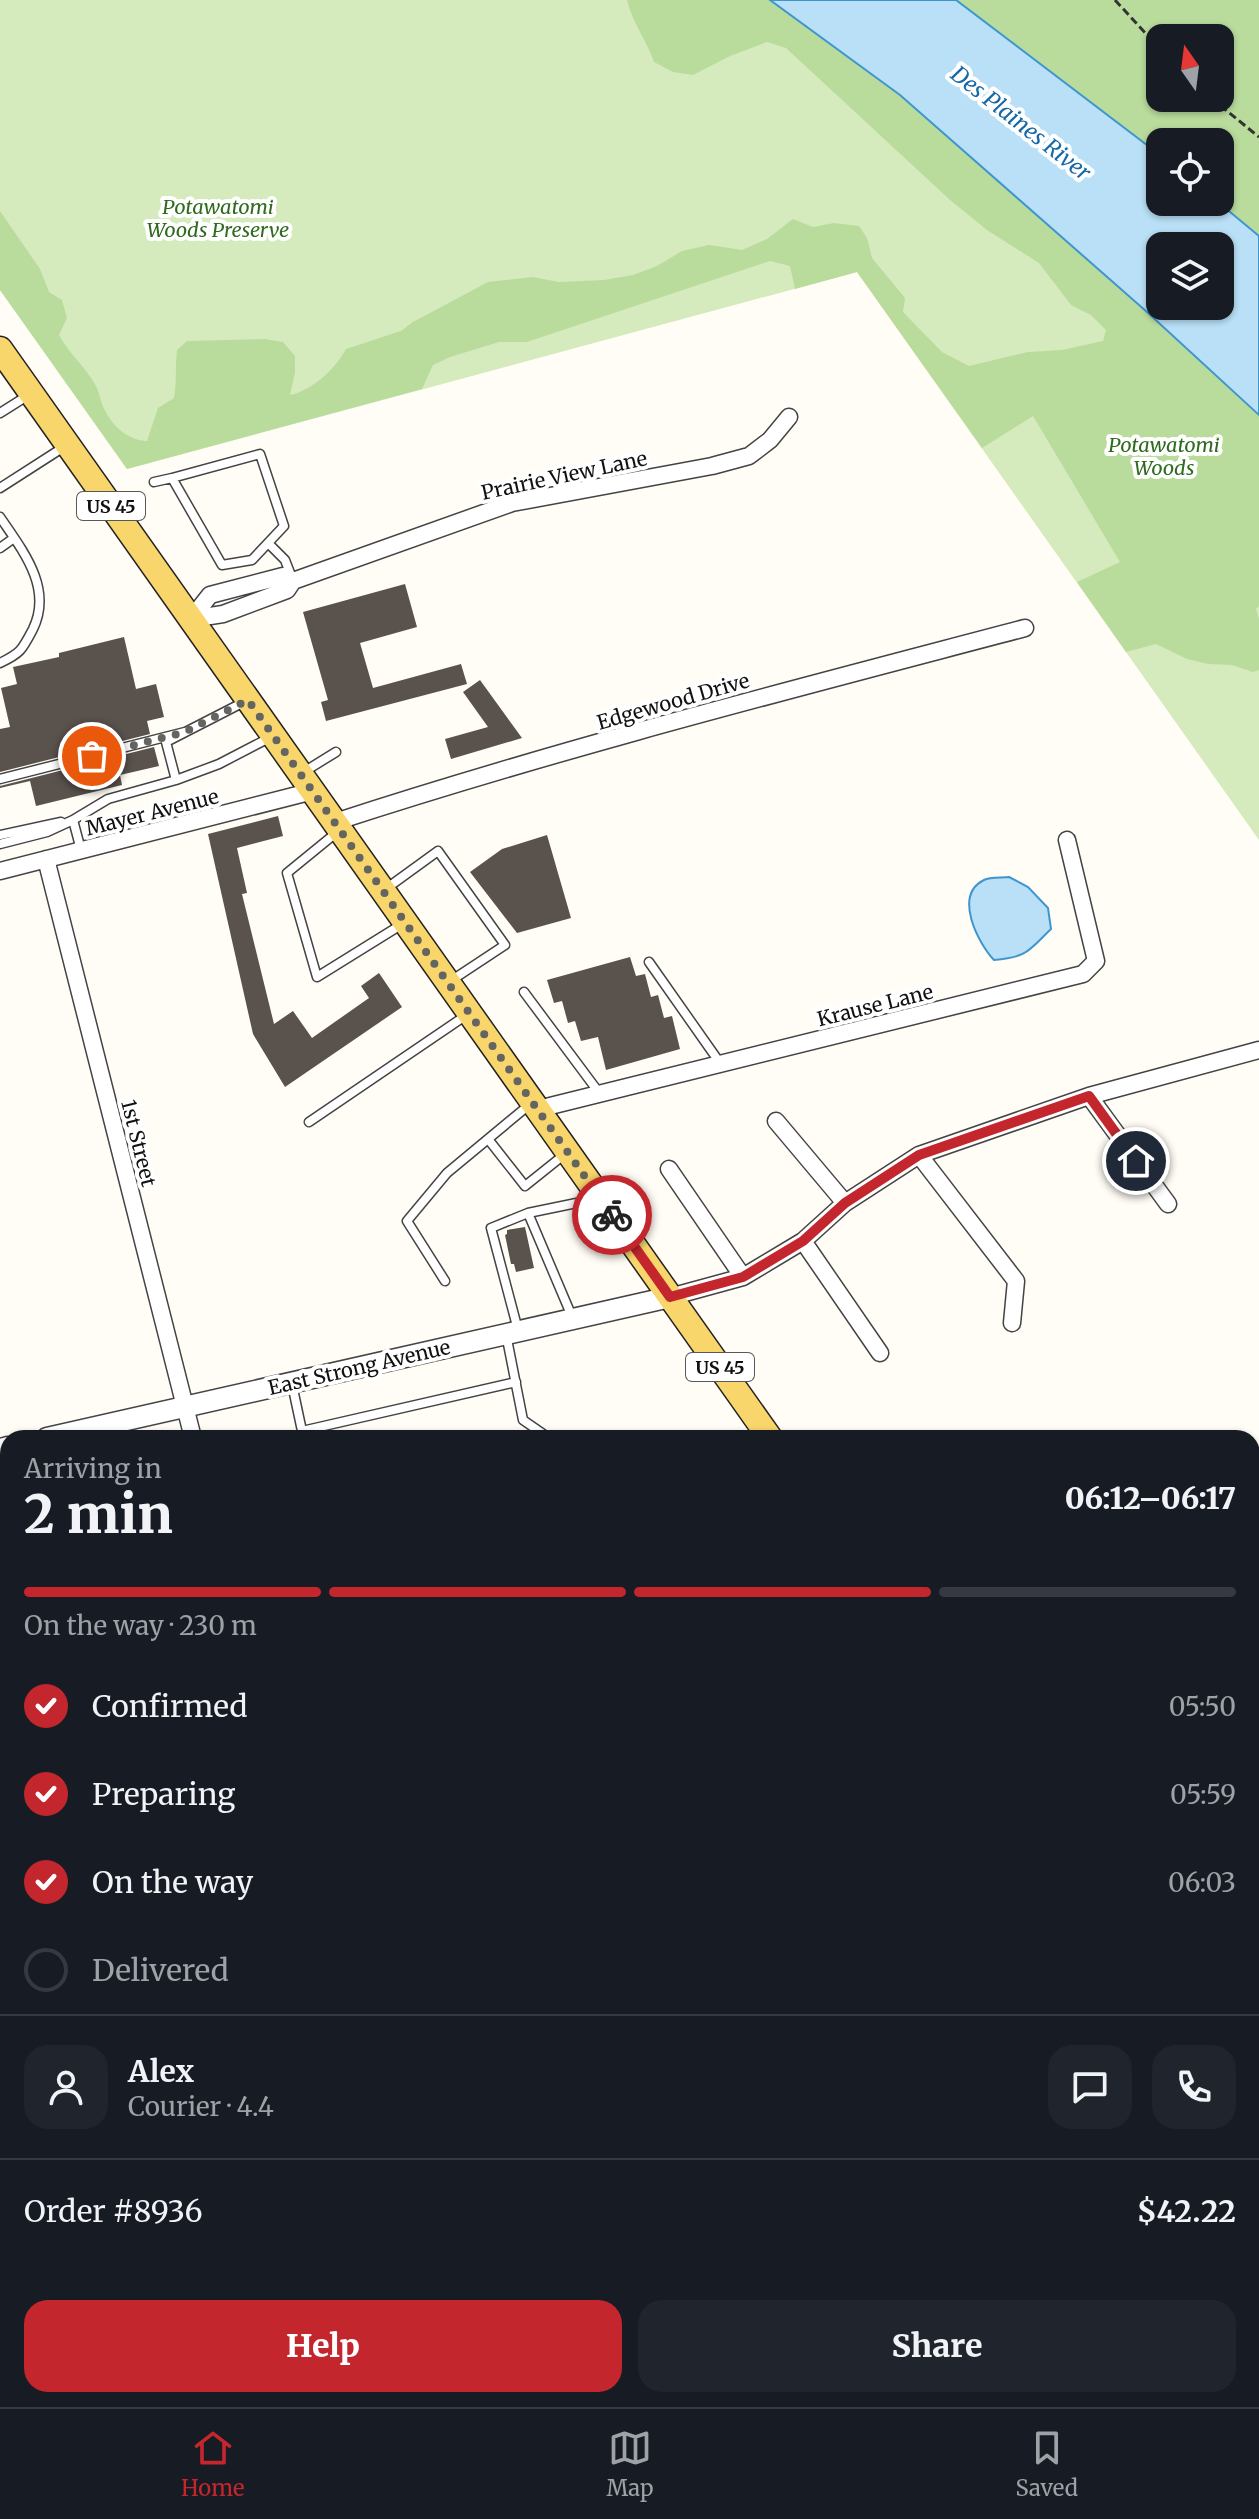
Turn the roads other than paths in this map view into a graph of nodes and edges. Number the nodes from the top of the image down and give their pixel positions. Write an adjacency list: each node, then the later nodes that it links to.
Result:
1 (0, 349): 2 (main road, US 45)
2 (31, 393): 3 (lane); 5 (main road, US 45)
3 (0, 413)
4 (789, 417): 13 (street, Prairie View Lane)
5 (67, 444): 8 (lane); 14 (main road, US 45)
6 (172, 478): 7 (lane); 11 (lane); 11 (lane)
7 (154, 482)
8 (0, 488)
9 (0, 517): 10 (lane)
10 (14, 538): 12 (lane); 16 (lane)
11 (268, 543): 13 (lane)
12 (0, 548)
13 (293, 581): 14 (street, Prairie View Lane)
14 (191, 619): 17 (main road, US 45)
15 (1025, 628): 25 (street, Edgewood Drive)
16 (0, 663)
17 (248, 700): 18 (lane); 19 (main road, US 45)
18 (185, 732): 21 (lane); 22 (lane)
19 (274, 735): 22 (lane); 23 (main road, US 45)
20 (336, 752): 23 (lane)
21 (0, 779)
22 (176, 780): 24 (lane)
23 (307, 783): 25 (main road, US 45); 29 (street, Mayer Avenue)
24 (73, 820): 26 (lane); 28 (lane); 29 (lane)
25 (337, 826): 32 (main road, US 45); 33 (lane)
26 (0, 835)
27 (1067, 840): 39 (street, Krause Lane)
28 (0, 844)
29 (81, 851): 30 (street, Mayer Avenue)
30 (46, 859): 31 (street, Mayer Avenue); 63 (street, 1st Street)
31 (0, 871)
32 (383, 891): 33 (main road, US 45); 35 (lane)
33 (405, 923): 35 (main road, US 45)
34 (649, 962): 39 (lane)
35 (447, 983): 37 (main road, US 45)
36 (524, 992): 40 (lane)
37 (469, 1014): 42 (main road, US 45); 44 (lane)
38 (1259, 1050): 41 (street)
39 (721, 1064): 40 (street, Krause Lane)
40 (600, 1094): 42 (street, Krause Lane)
41 (1089, 1096): 47 (street); 51 (street)
42 (535, 1106): 45 (lane); 46 (main road, US 45)
43 (776, 1121): 50 (street)
44 (309, 1122)
45 (488, 1139): 46 (lane); 55 (lane)
46 (568, 1152): 49 (main road, US 45)
47 (919, 1155): 50 (street); 58 (street)
48 (669, 1169): 54 (street)
49 (600, 1198): 52 (lane); 56 (main road, US 45)
50 (845, 1203): 53 (street)
51 (1168, 1204)
52 (528, 1213): 57 (lane); 59 (lane)
53 (803, 1241): 54 (street); 60 (street)
54 (743, 1277): 56 (street)
55 (445, 1281)
56 (670, 1297): 57 (street, East Strong Avenue); 69 (main road, US 45)
57 (573, 1319): 59 (street, East Strong Avenue)
58 (1012, 1323)
59 (512, 1332): 61 (street, East Strong Avenue); 62 (lane)
60 (880, 1353)
61 (292, 1382): 63 (street, East Strong Avenue); 66 (lane)
62 (516, 1382): 67 (lane); 68 (lane)
63 (186, 1406): 64 (street, East Strong Avenue); 65 (street, 1st Street)
64 (82, 1430)
65 (191, 1430)
66 (300, 1430)
67 (321, 1430)
68 (537, 1430)
69 (764, 1430)

